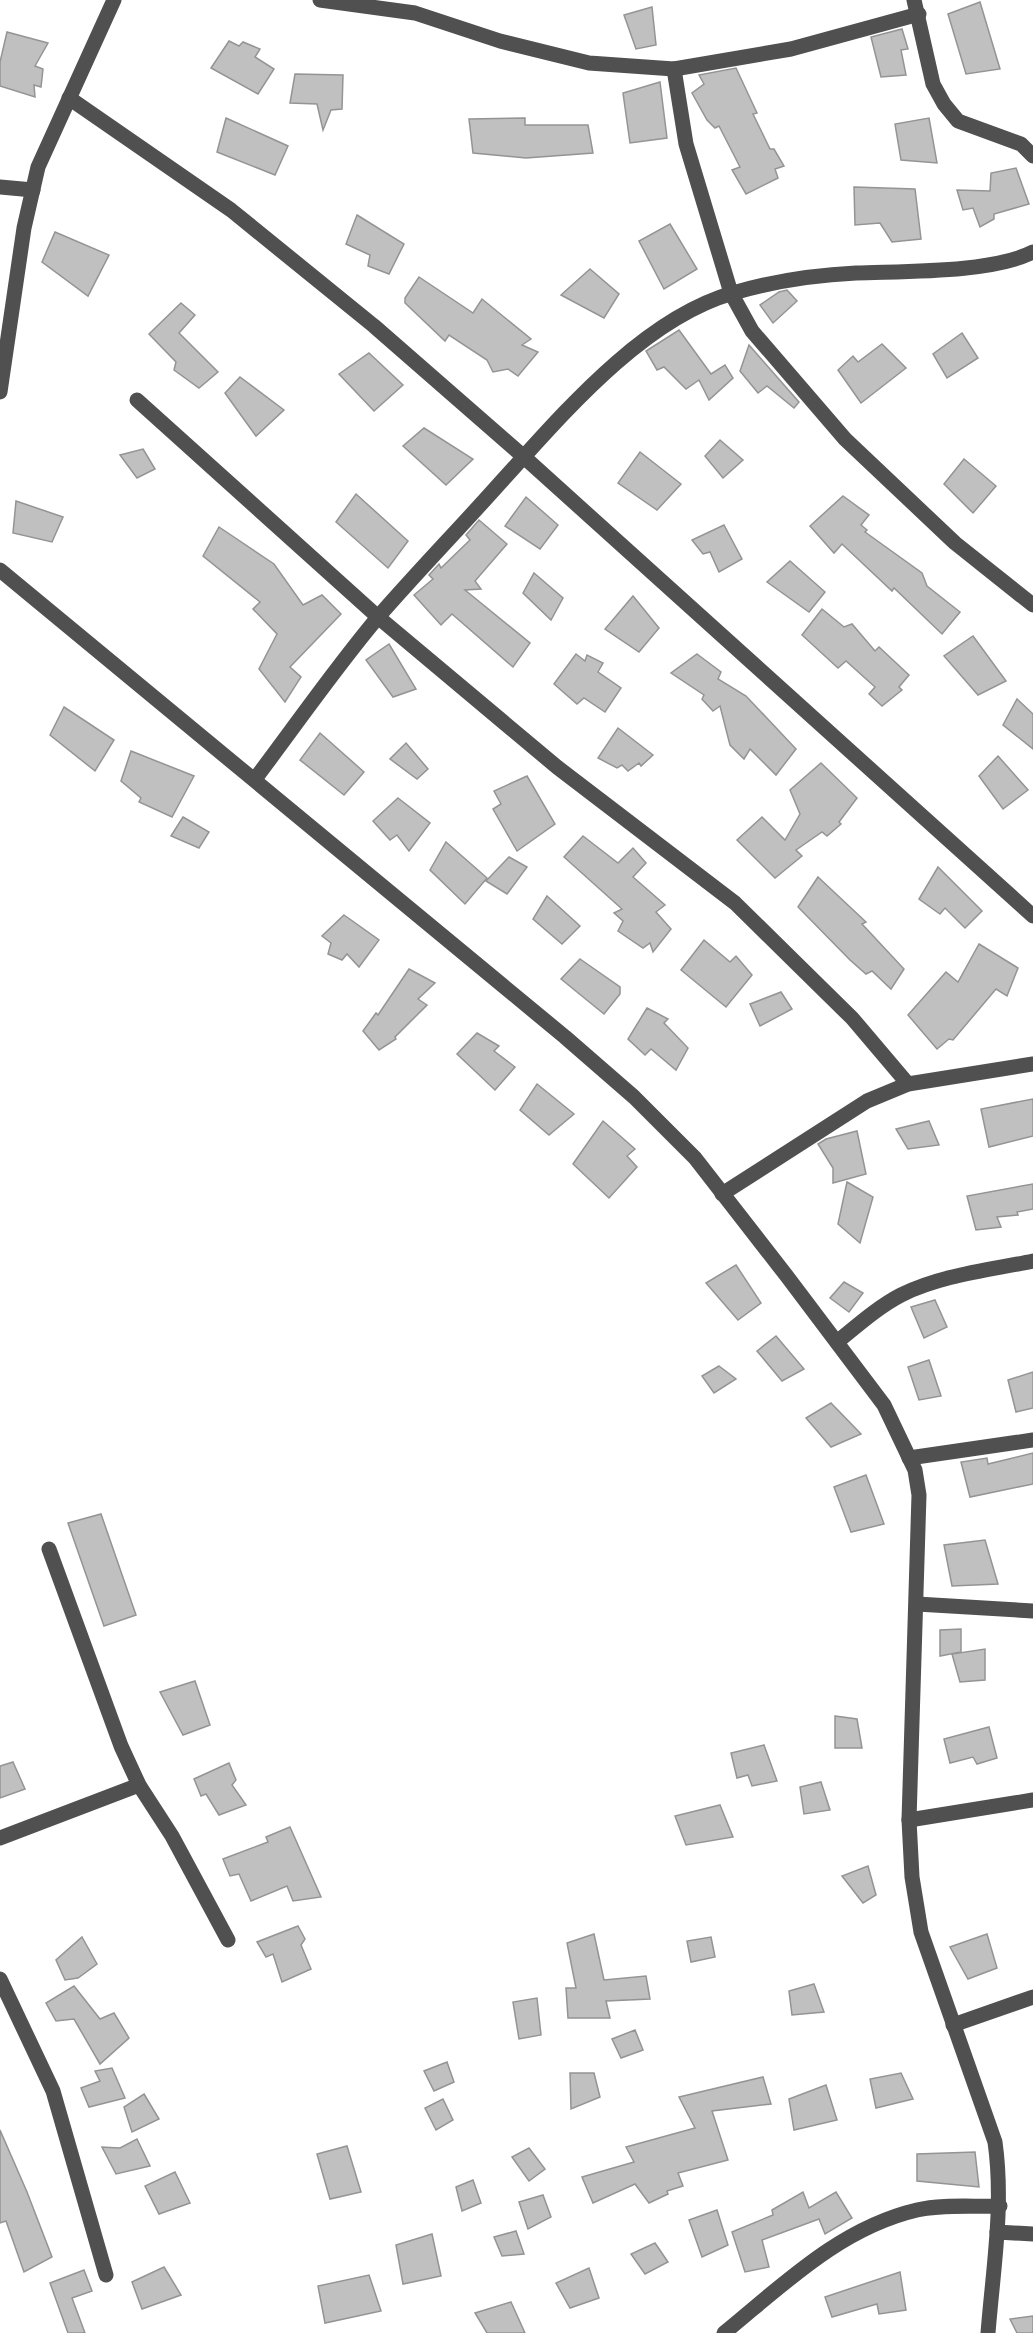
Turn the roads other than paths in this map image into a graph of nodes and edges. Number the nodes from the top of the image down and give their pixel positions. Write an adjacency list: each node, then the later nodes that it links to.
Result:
1 (114, 0): 5 (street)
2 (320, 0): 4 (street)
3 (916, 7): 4 (street); 6 (street)
4 (674, 69): 10 (street)
5 (69, 98): 8 (street); 13 (street)
6 (1033, 156)
7 (0, 187): 8 (street)
8 (33, 190): 11 (street)
9 (1033, 252): 10 (street)
10 (731, 293): 13 (street); 15 (street)
11 (0, 392)
12 (138, 400): 16 (street)
13 (524, 457): 16 (street); 18 (street)
14 (0, 570): 17 (street)
15 (1033, 605)
16 (378, 617): 17 (street); 20 (street)
17 (255, 779): 21 (street)
18 (1033, 916)
19 (1033, 1064): 20 (street)
20 (908, 1084): 21 (street)
21 (722, 1194): 23 (street)
22 (1033, 1261): 23 (street)
23 (837, 1342): 25 (street)
24 (1033, 1440): 25 (street)
25 (909, 1458): 27 (street)
26 (49, 1549): 29 (street)
27 (917, 1604): 28 (street); 31 (street)
28 (1033, 1611)
29 (139, 1785): 32 (street); 33 (street)
30 (1033, 1800): 31 (street)
31 (909, 1820): 36 (street)
32 (0, 1838)
33 (228, 1941)
34 (0, 1979): 40 (street)
35 (1033, 1997): 36 (street)
36 (953, 2025): 37 (street)
37 (1000, 2206): 38 (street); 41 (street)
38 (997, 2232): 39 (street); 42 (street)
39 (1033, 2234)
40 (106, 2275)
41 (724, 2333)
42 (988, 2333)

